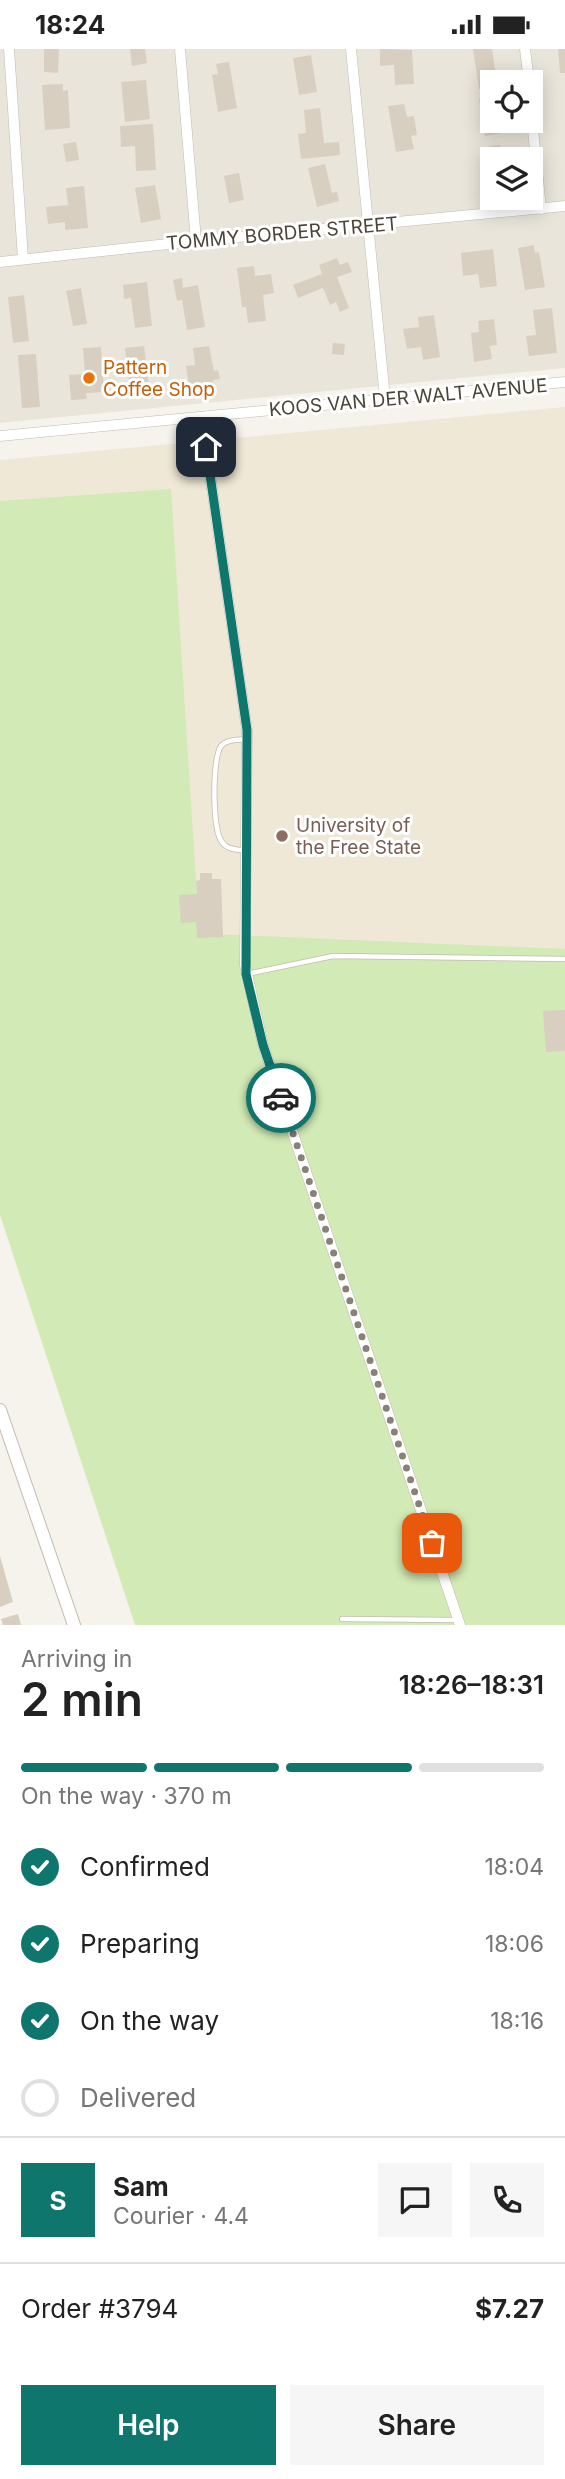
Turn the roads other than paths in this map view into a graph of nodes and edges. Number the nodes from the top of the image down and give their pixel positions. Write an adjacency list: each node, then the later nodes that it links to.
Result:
1 (9, 49): 11 (street)
2 (180, 49): 10 (street)
3 (351, 49): 9 (street)
4 (525, 49): 5 (street)
5 (527, 70)
6 (565, 207): 7 (street, TOMMY BORDER STREET)
7 (543, 209)
8 (531, 210): 9 (street, TOMMY BORDER STREET)
9 (368, 226): 10 (street, TOMMY BORDER STREET); 14 (street)
10 (195, 241): 11 (street, TOMMY BORDER STREET)
11 (23, 259): 12 (street, TOMMY BORDER STREET)
12 (0, 262)
13 (565, 382): 14 (street, KOOS VAN DER WALT AVENUE)
14 (385, 398): 15 (street, KOOS VAN DER WALT AVENUE)
15 (0, 436)
16 (206, 447): 17 (street)
17 (247, 739): 18 (street); 18 (lane)
18 (247, 851): 20 (street)
19 (565, 960): 20 (lane)
20 (246, 974): 23 (street)
21 (0, 1410): 24 (street)
22 (342, 1619): 23 (lane)
23 (459, 1623)
24 (74, 1625)

